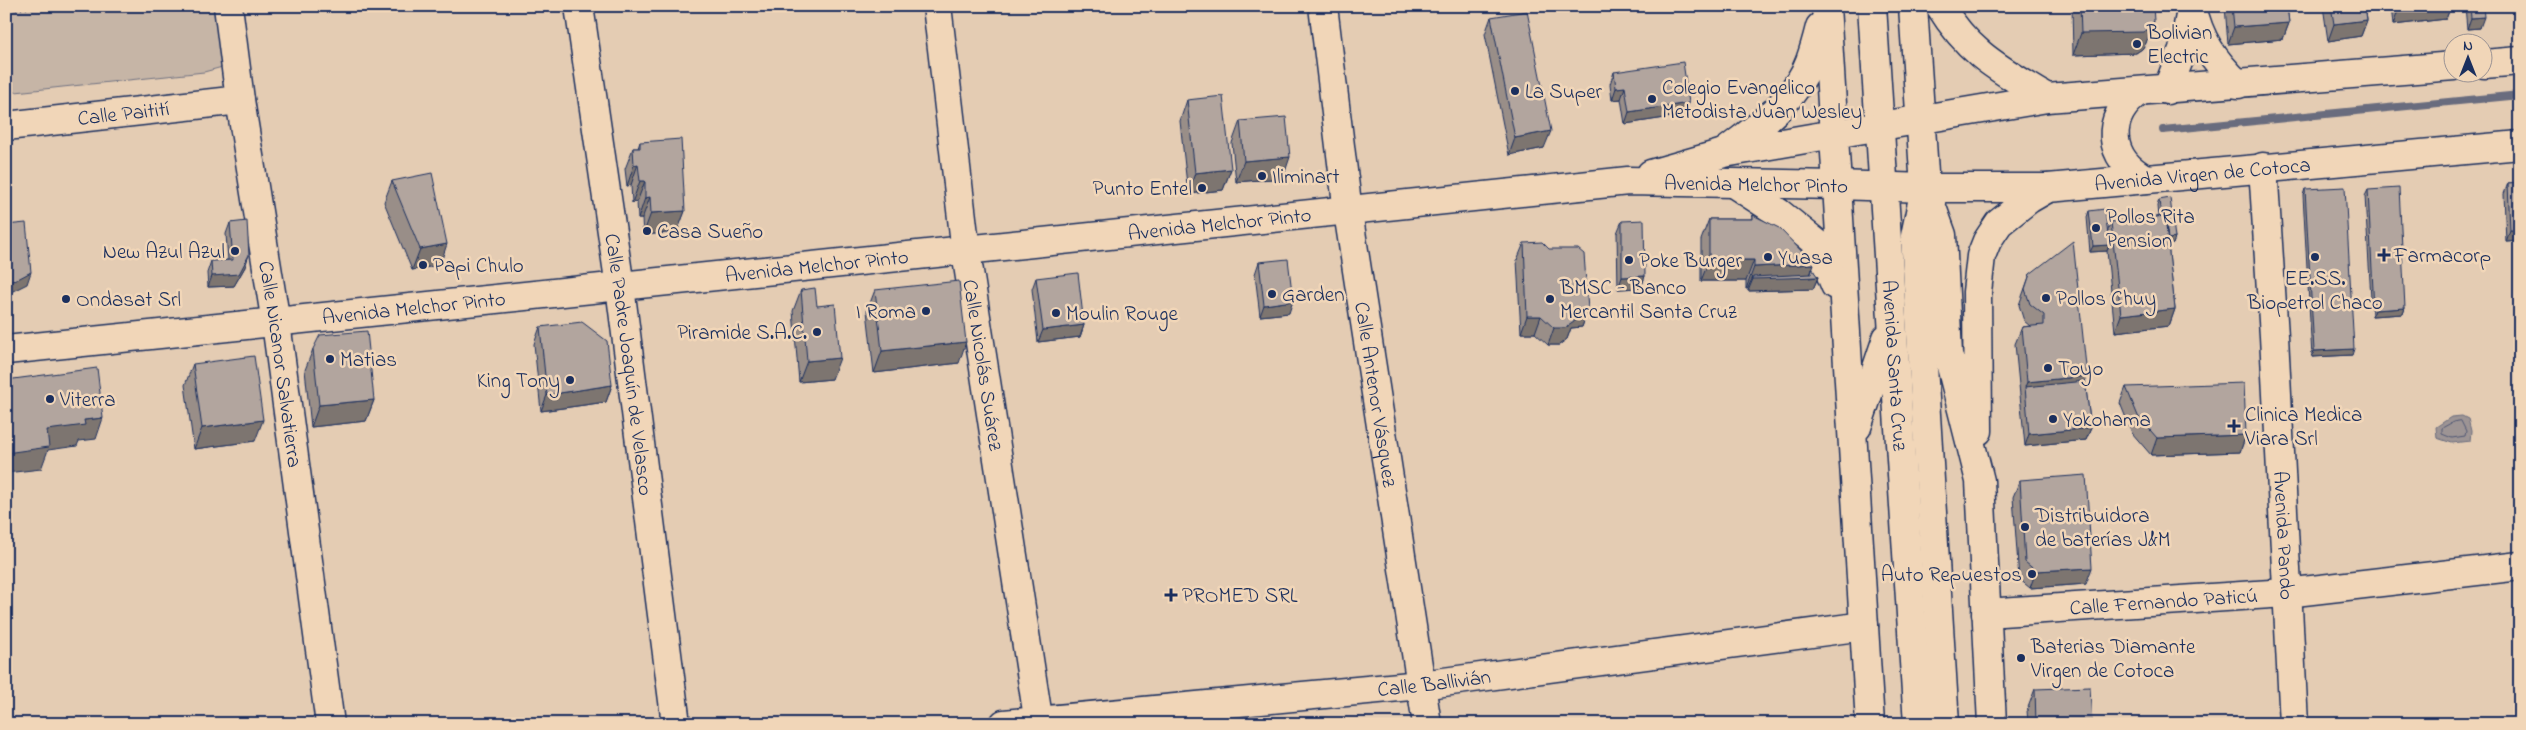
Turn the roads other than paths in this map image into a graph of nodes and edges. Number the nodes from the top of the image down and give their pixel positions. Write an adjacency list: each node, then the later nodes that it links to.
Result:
1 (228, 6): 17 (main road, Calle Nicanor Salvatierra)
2 (579, 6): 34 (main road, Calle Padre Joaquín de Velasco)
3 (937, 6): 33 (main road, Calle Nicolás Suárez)
4 (1323, 6): 32 (main road, Calle Antenor Vásquez)
5 (1824, 6): 21 (main road); 23 (main road)
6 (1872, 6): 20 (main road, Avenida Santa Cruz)
7 (1913, 6): 18 (main road, Avenida Santa Cruz)
8 (1940, 6): 16 (main road)
9 (2192, 6): 13 (main road); 14 (main road)
10 (2520, 61): 11 (main road)
11 (2494, 63)
12 (2444, 67): 13 (main road)
13 (2238, 84): 14 (main road)
14 (2167, 90): 15 (main road)
15 (2139, 92): 16 (main road); 25 (main road)
16 (2047, 98): 18 (main road)
17 (240, 100): 19 (main road, Calle Paitití); 35 (main road, Calle Nicanor Salvatierra)
18 (1921, 120): 20 (main road); 30 (main road, Avenida Santa Cruz)
19 (6, 126)
20 (1880, 127): 21 (main road, Avenida Melchor Pinto); 29 (main road, Avenida Santa Cruz)
21 (1834, 134): 23 (main road, Avenida Melchor Pinto); 28 (main road)
22 (2520, 144): 24 (main road, Avenida Virgen de Cotoca)
23 (1724, 153): 26 (main road, Avenida Melchor Pinto)
24 (2263, 167): 25 (main road, Avenida Virgen de Cotoca); 42 (main road, Avenida Pando)
25 (2146, 179): 31 (main road, Avenida Virgen de Cotoca)
26 (1628, 181): 27 (main road, Avenida Melchor Pinto); 32 (main road, Avenida Melchor Pinto)
27 (1736, 185): 28 (main road, Avenida Melchor Pinto); 36 (main road)
28 (1837, 186): 29 (main road, Avenida Melchor Pinto); 36 (main road)
29 (1884, 186): 30 (main road, Avenida Virgen de Cotoca); 37 (main road, Avenida Santa Cruz)
30 (1925, 188): 31 (main road, Avenida Virgen de Cotoca); 40 (main road, Avenida Santa Cruz); 53 (main road, Avenida Santa Cruz)
31 (2048, 188): 40 (main road)
32 (1348, 212): 33 (main road, Avenida Melchor Pinto); 45 (main road, Calle Antenor Vásquez)
33 (966, 252): 34 (main road, Avenida Melchor Pinto); 46 (main road, Calle Nicolás Suárez)
34 (620, 287): 35 (main road, Avenida Melchor Pinto); 48 (main road, Calle Padre Joaquín de Velasco)
35 (276, 323): 38 (main road, Avenida Melchor Pinto); 47 (main road, Calle Nicanor Salvatierra)
36 (1845, 323): 39 (main road)
37 (1892, 324): 39 (main road); 52 (main road, Avenida Santa Cruz)
38 (6, 350)
39 (1853, 439): 44 (main road)
40 (1980, 481): 43 (main road, Avenida Santa Cruz)
41 (2520, 566): 42 (main road, Calle Fernando Paticú)
42 (2286, 593): 43 (main road, Calle Fernando Paticú); 55 (main road, Avenida Pando)
43 (1986, 613): 54 (main road, Avenida Santa Cruz)
44 (1864, 626): 45 (main road, Calle Ballivián); 51 (main road)
45 (1422, 686): 46 (main road, Calle Ballivián); 50 (main road, Calle Antenor Vásquez)
46 (1039, 722): 49 (main road, Calle Ballivián)
47 (330, 724)
48 (676, 724)
49 (1004, 724)
50 (1427, 724)
51 (1870, 724)
52 (1918, 724)
53 (1945, 724)
54 (1992, 724)
55 (2294, 724)

